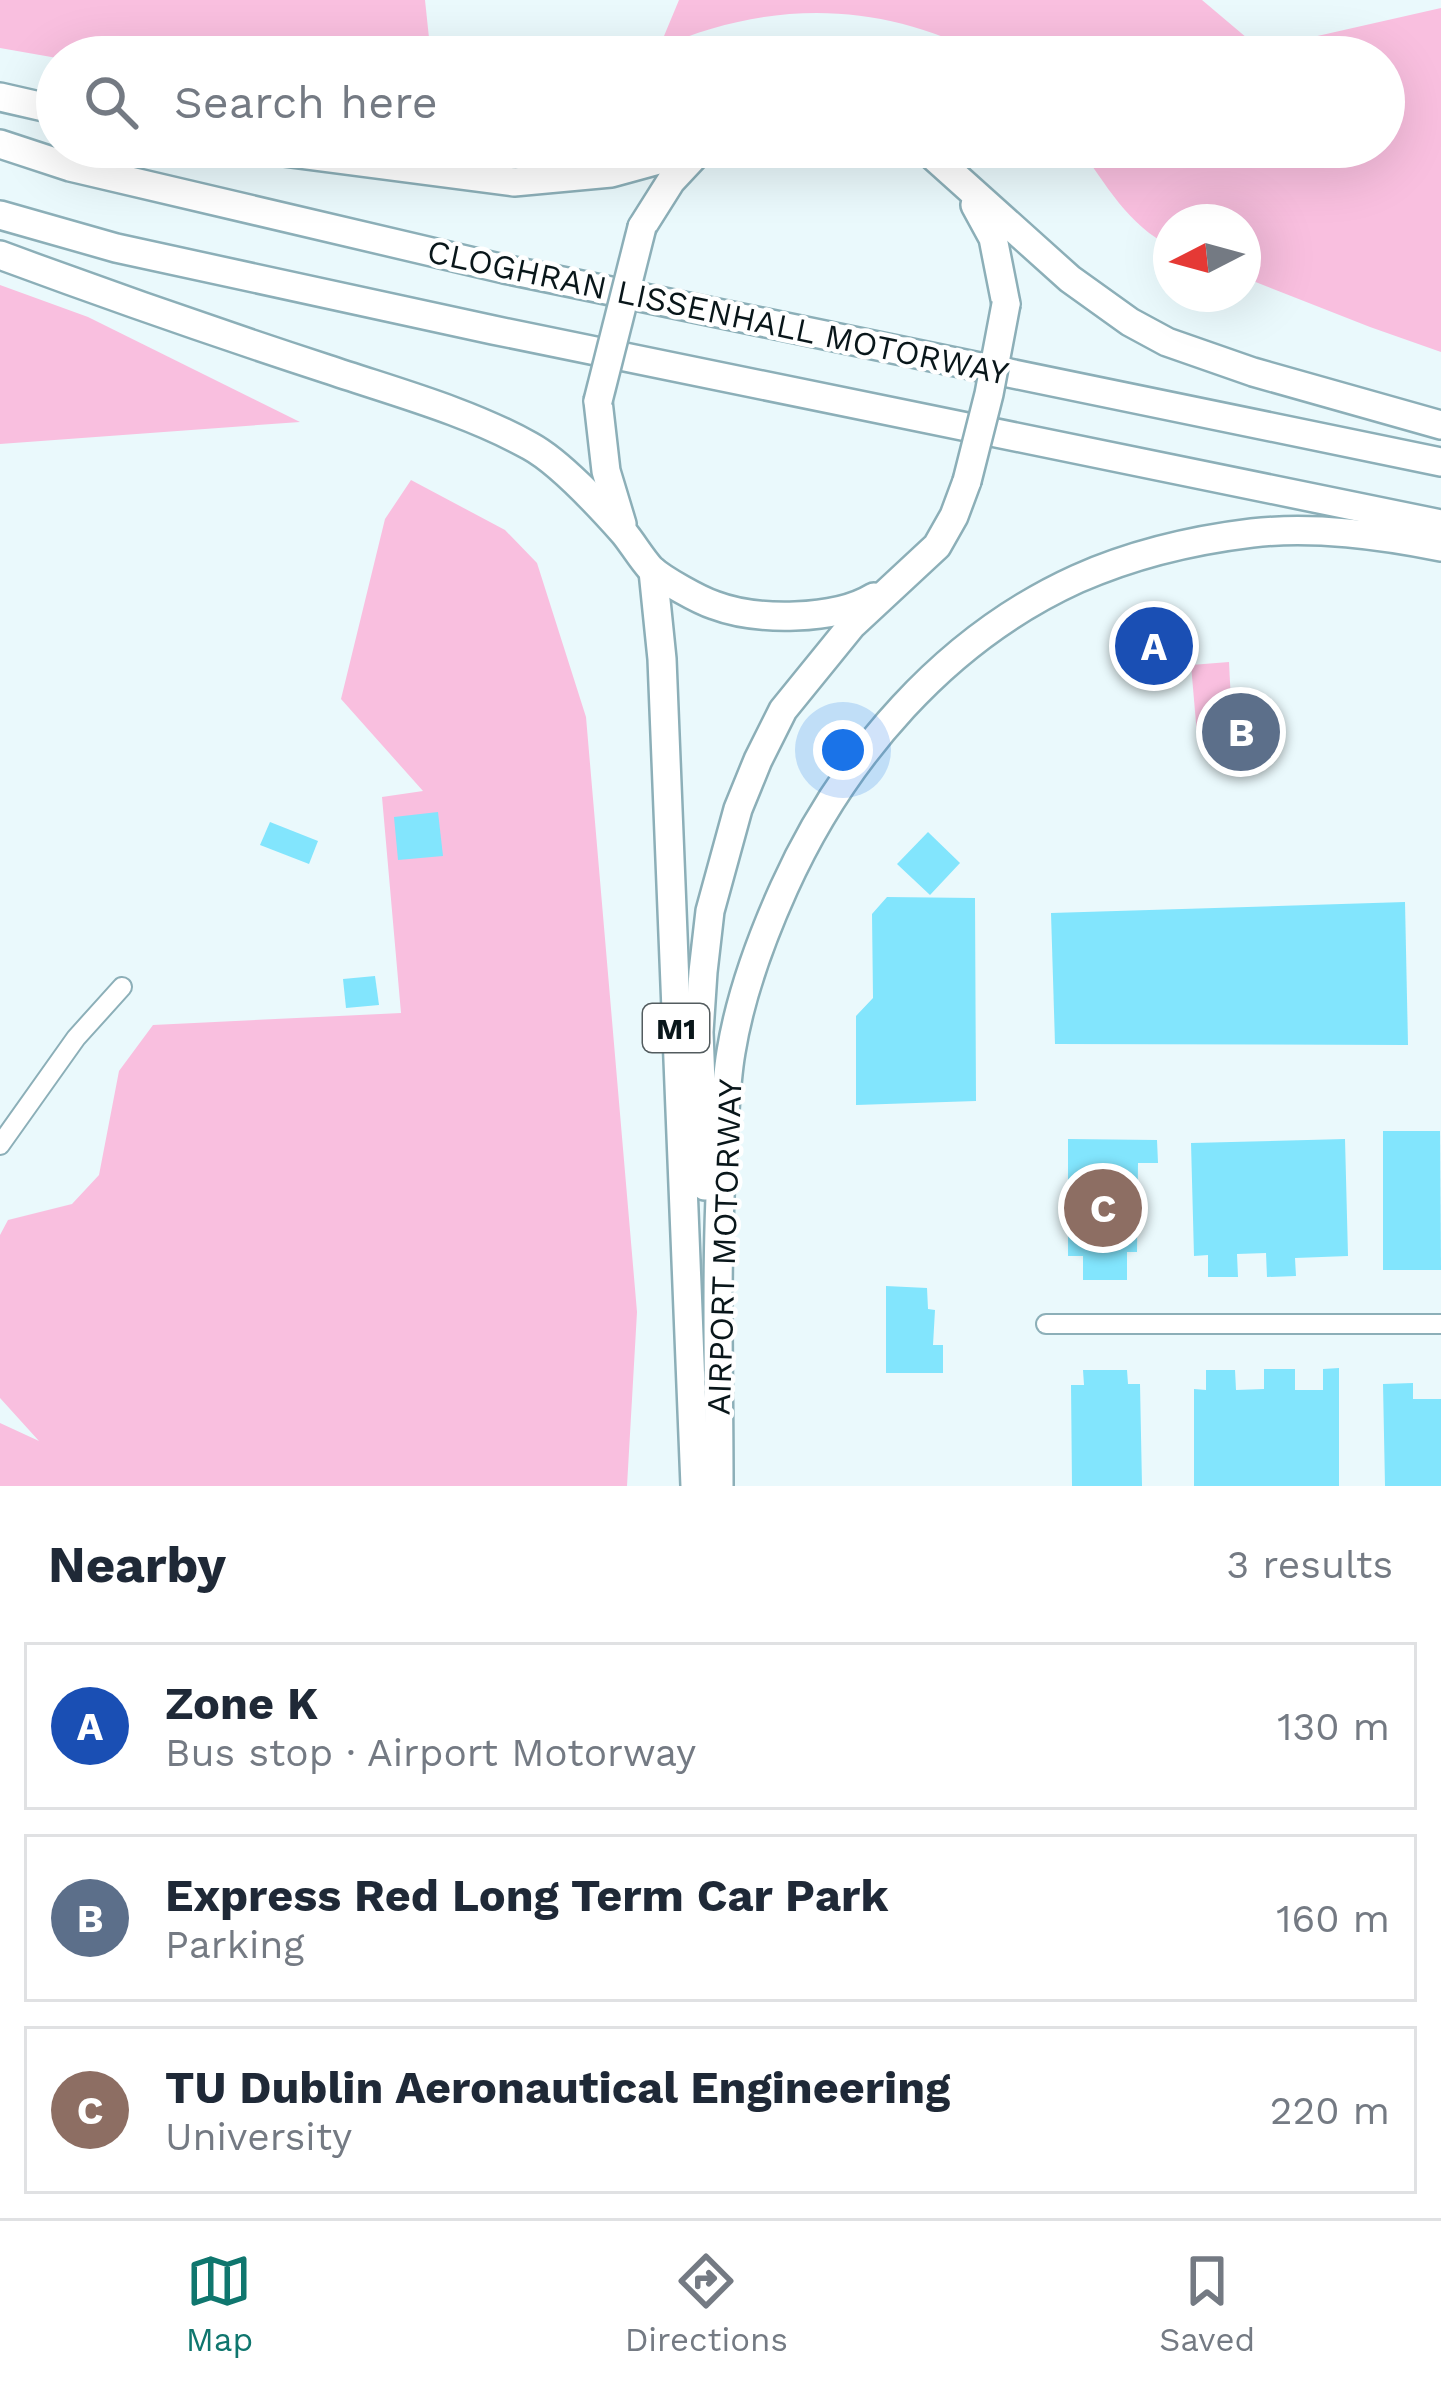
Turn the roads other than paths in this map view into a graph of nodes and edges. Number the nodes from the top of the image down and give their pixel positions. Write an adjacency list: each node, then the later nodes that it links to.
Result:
1 (0, 97): 2 (highway)
2 (36, 105)
3 (0, 144): 4 (highway, CLOGHRAN LISSENHALL MOTORWAY)
4 (36, 156)
5 (74, 168): 14 (highway, CLOGHRAN LISSENHALL MOTORWAY)
6 (407, 168): 7 (highway)
7 (629, 168)
8 (684, 168): 16 (highway, bridge)
9 (945, 168): 10 (highway)
10 (964, 185): 13 (highway); 19 (highway, bridge)
11 (0, 215): 15 (highway, CLOGHRAN LISSENHALL MOTORWAY)
12 (0, 255): 16 (highway)
13 (1441, 425)
14 (1441, 462)
15 (1441, 524)
16 (625, 534): 18 (highway)
17 (1441, 547): 25 (highway, AIRPORT MOTORWAY / M1)
18 (653, 571): 19 (highway); 24 (highway, AIRPORT MOTORWAY / M1)
19 (903, 579): 25 (highway, M1)
20 (122, 987): 21 (street)
21 (0, 1144)
22 (1046, 1324): 23 (street)
23 (1441, 1324)
24 (695, 1486)
25 (717, 1486)

